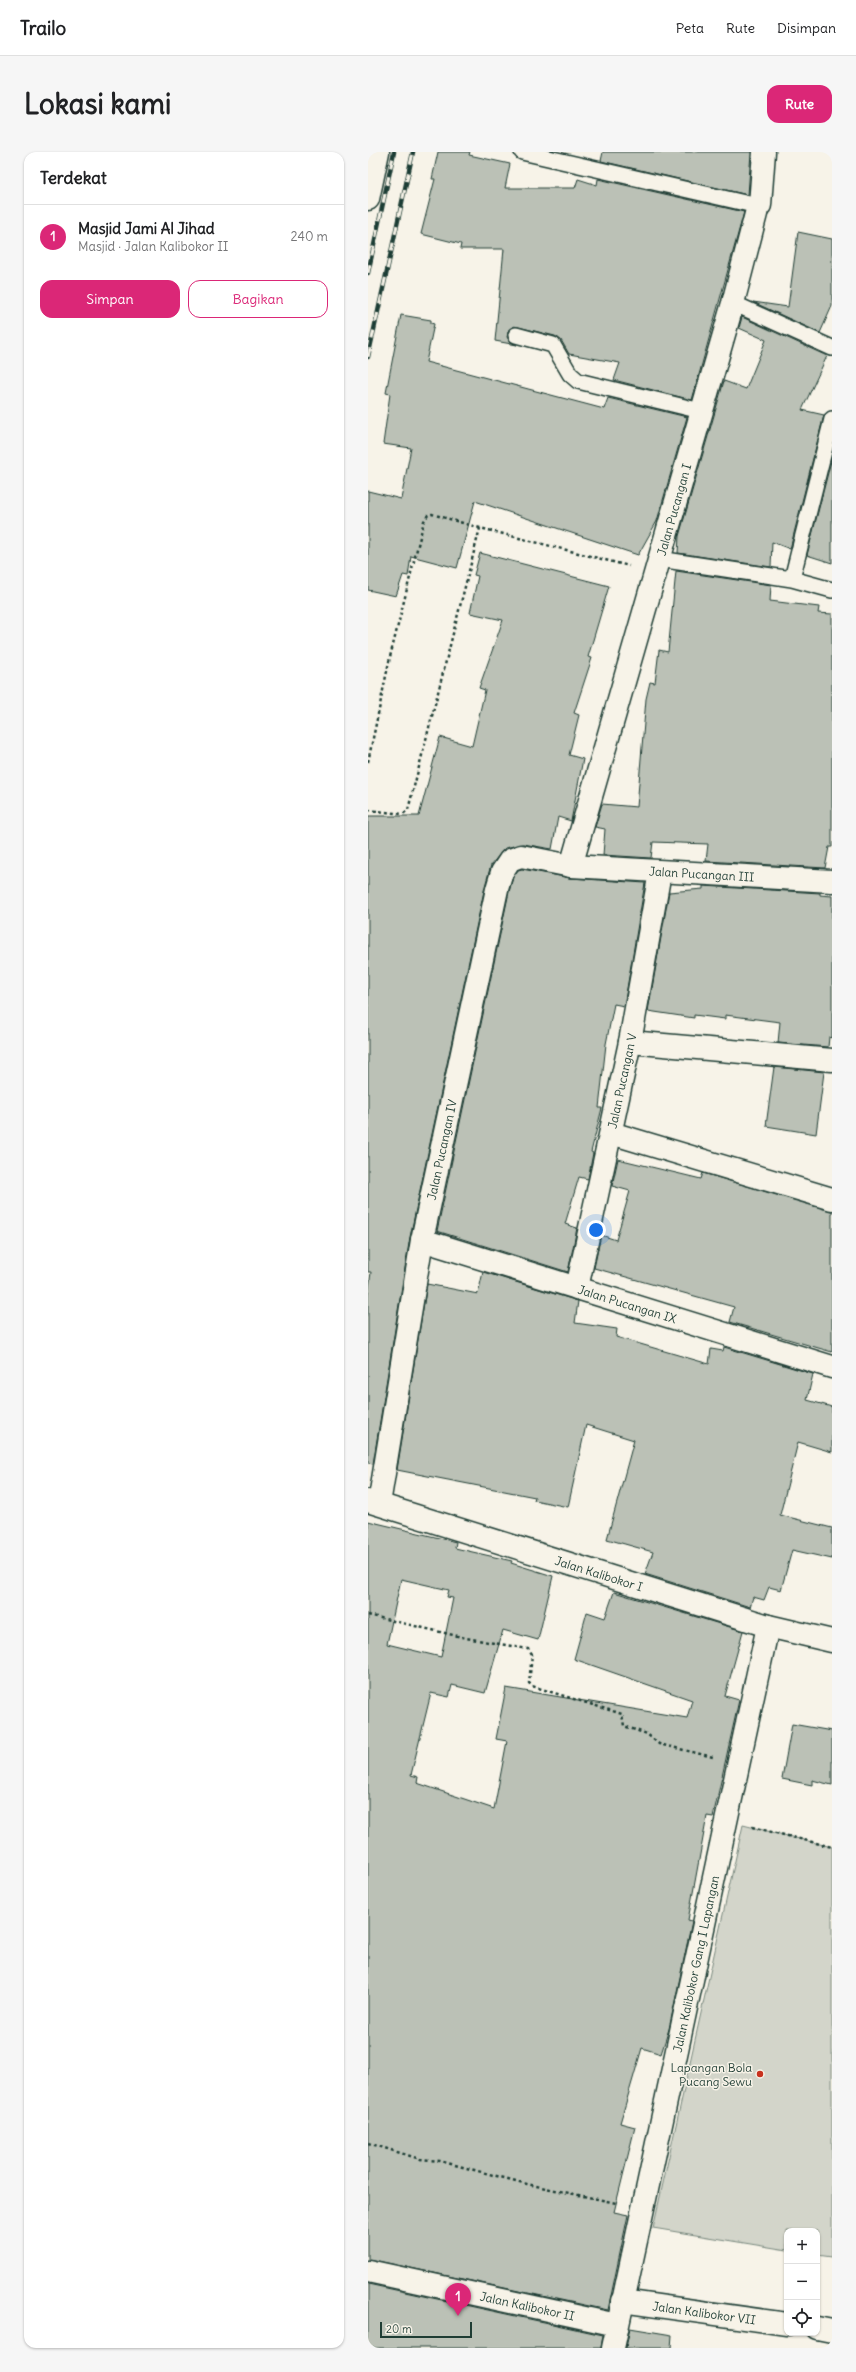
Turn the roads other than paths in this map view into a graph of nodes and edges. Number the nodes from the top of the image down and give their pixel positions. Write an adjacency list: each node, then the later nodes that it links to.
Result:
1 (378, 152): 4 (street)
2 (522, 152): 5 (lane)
3 (764, 152): 5 (street, Jalan Pucangan I)
4 (368, 199)
5 (758, 206): 6 (street, Jalan Pucangan I)
6 (733, 303): 8 (lane); 9 (street, Jalan Pucangan I)
7 (516, 335): 9 (lane)
8 (832, 348)
9 (701, 411): 11 (street, Jalan Pucangan I)
10 (832, 419): 12 (lane)
11 (657, 566): 12 (lane); 14 (street, Jalan Pucangan I)
12 (792, 579): 13 (lane)
13 (832, 590)
14 (571, 866): 15 (street, Jalan Pucangan III); 21 (street, Jalan Pucangan IV)
15 (660, 872): 16 (street, Jalan Pucangan III); 17 (street, Jalan Pucangan V)
16 (832, 881)
17 (630, 1042): 18 (street); 19 (street, Jalan Pucangan V)
18 (832, 1060)
19 (611, 1132): 20 (street); 22 (street, Jalan Pucangan V)
20 (832, 1199)
21 (422, 1240): 22 (street, Jalan Pucangan IX); 24 (street, Jalan Pucangan IV)
22 (577, 1288): 23 (street, Jalan Pucangan IX)
23 (832, 1367)
24 (373, 1503): 25 (street, Jalan Kalibokor I)
25 (768, 1626): 26 (street, Jalan Kalibokor I); 28 (street, Jalan Kalibokor Gang I Lapangan)
26 (832, 1641)
27 (368, 2270): 30 (street, Jalan Kalibokor II)
28 (622, 2301): 29 (street, Jalan Kalibokor VII); 30 (street, Jalan Kalibokor Gang I Lapangan)
29 (784, 2324)
30 (617, 2325): 33 (street, Jalan Kalibokor Gang I Lapangan)
31 (820, 2329): 32 (street)
32 (832, 2331)
33 (613, 2348)

